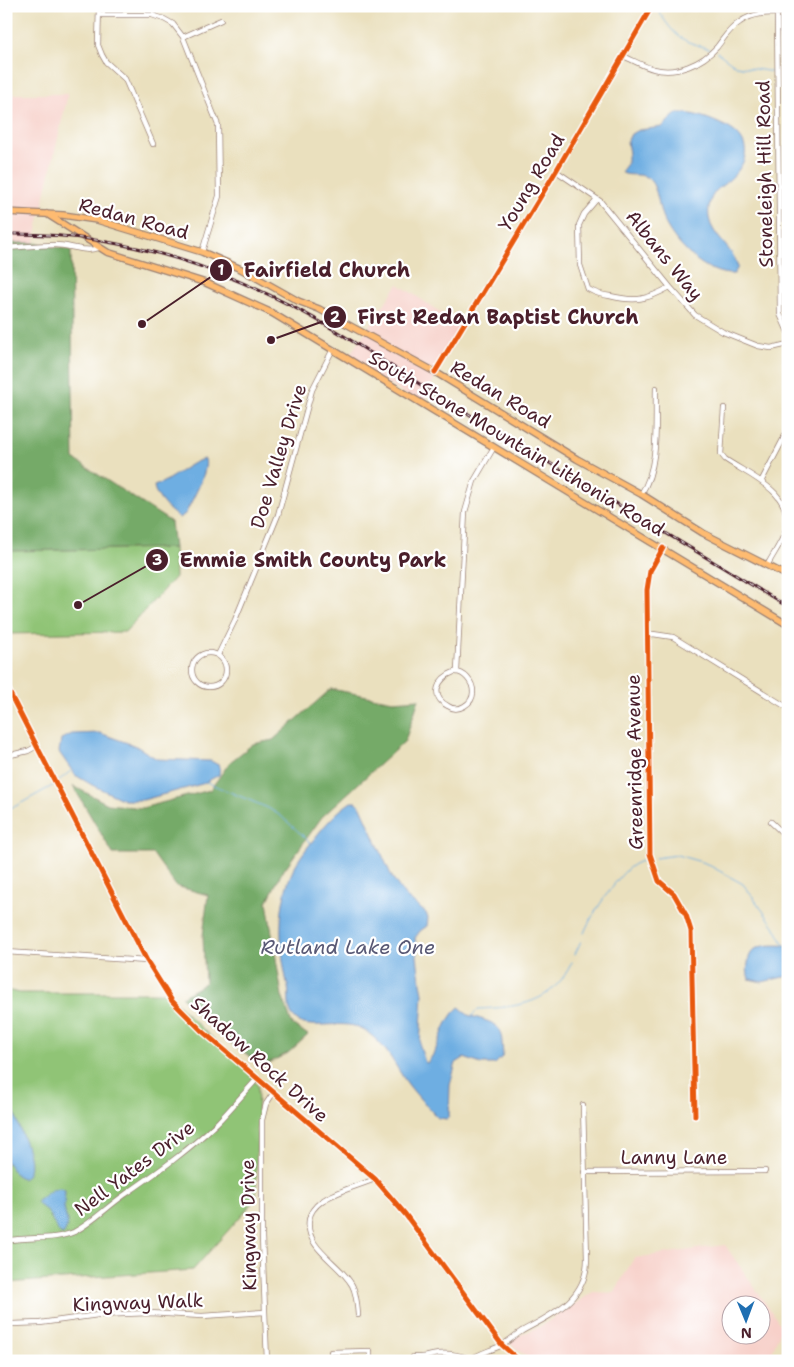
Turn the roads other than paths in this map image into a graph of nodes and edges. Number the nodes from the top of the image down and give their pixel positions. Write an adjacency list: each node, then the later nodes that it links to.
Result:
1 (10, 6): 7 (street)
2 (99, 6): 6 (street)
3 (652, 6): 10 (street, Young Road)
4 (777, 13): 5 (street); 10 (street); 20 (street, Stoneleigh Hill Road)
5 (788, 13)
6 (99, 14): 9 (street); 11 (street)
7 (6, 20)
8 (221, 20): 9 (street)
9 (183, 37): 18 (street)
10 (623, 56): 12 (street, Young Road)
11 (153, 144)
12 (556, 171): 13 (street, Albans Way); 23 (street, Young Road)
13 (597, 198): 19 (street, Albans Way); 19 (street)
14 (6, 212): 15 (main road)
15 (47, 214): 17 (main road, South Stone Mountain Lithonia Road); 18 (main road, Redan Road)
16 (6, 248): 17 (street)
17 (99, 248): 22 (main road, South Stone Mountain Lithonia Road)
18 (202, 252): 23 (main road, Redan Road)
19 (670, 287): 21 (street, Albans Way)
20 (788, 332)
21 (788, 344)
22 (333, 349): 27 (main road, South Stone Mountain Lithonia Road); 35 (street, Doe Valley Drive)
23 (435, 372): 29 (main road, Redan Road)
24 (656, 388): 29 (street)
25 (724, 408): 28 (street)
26 (788, 430): 28 (street)
27 (494, 447): 30 (main road, South Stone Mountain Lithonia Road); 36 (street)
28 (762, 480): 31 (street)
29 (641, 494): 31 (main road, Redan Road)
30 (663, 548): 33 (main road, South Stone Mountain Lithonia Road); 34 (street, Greenridge Avenue)
31 (768, 564): 32 (main road, Redan Road)
32 (788, 576)
33 (788, 625)
34 (647, 636): 38 (street); 48 (street, Greenridge Avenue)
35 (218, 655): 35 (street)
36 (457, 671): 36 (street)
37 (6, 686): 39 (street, Shadow Rock Drive)
38 (788, 708)
39 (37, 746): 40 (street); 44 (street, Shadow Rock Drive)
40 (6, 756)
41 (772, 822): 42 (street)
42 (788, 838)
43 (6, 952): 44 (street)
44 (147, 961): 45 (street, Shadow Rock Drive)
45 (258, 1078): 46 (street, Shadow Rock Drive); 52 (street, Nell Yates Drive)
46 (274, 1092): 51 (street, Shadow Rock Drive); 53 (street, Kingway Drive)
47 (583, 1105): 50 (street)
48 (695, 1116)
49 (765, 1171): 50 (street, Lanny Lane)
50 (584, 1172): 56 (street)
51 (375, 1180): 54 (street); 56 (street, Shadow Rock Drive)
52 (6, 1241)
53 (265, 1312): 55 (street, Kingway Walk); 60 (street, Kingway Drive)
54 (358, 1315)
55 (12, 1324)
56 (502, 1345): 59 (street); 62 (street, Shadow Rock Drive)
57 (331, 1352): 61 (street)
58 (413, 1357): 59 (street)
59 (469, 1360)
60 (268, 1361)
61 (370, 1361)
62 (520, 1361)

